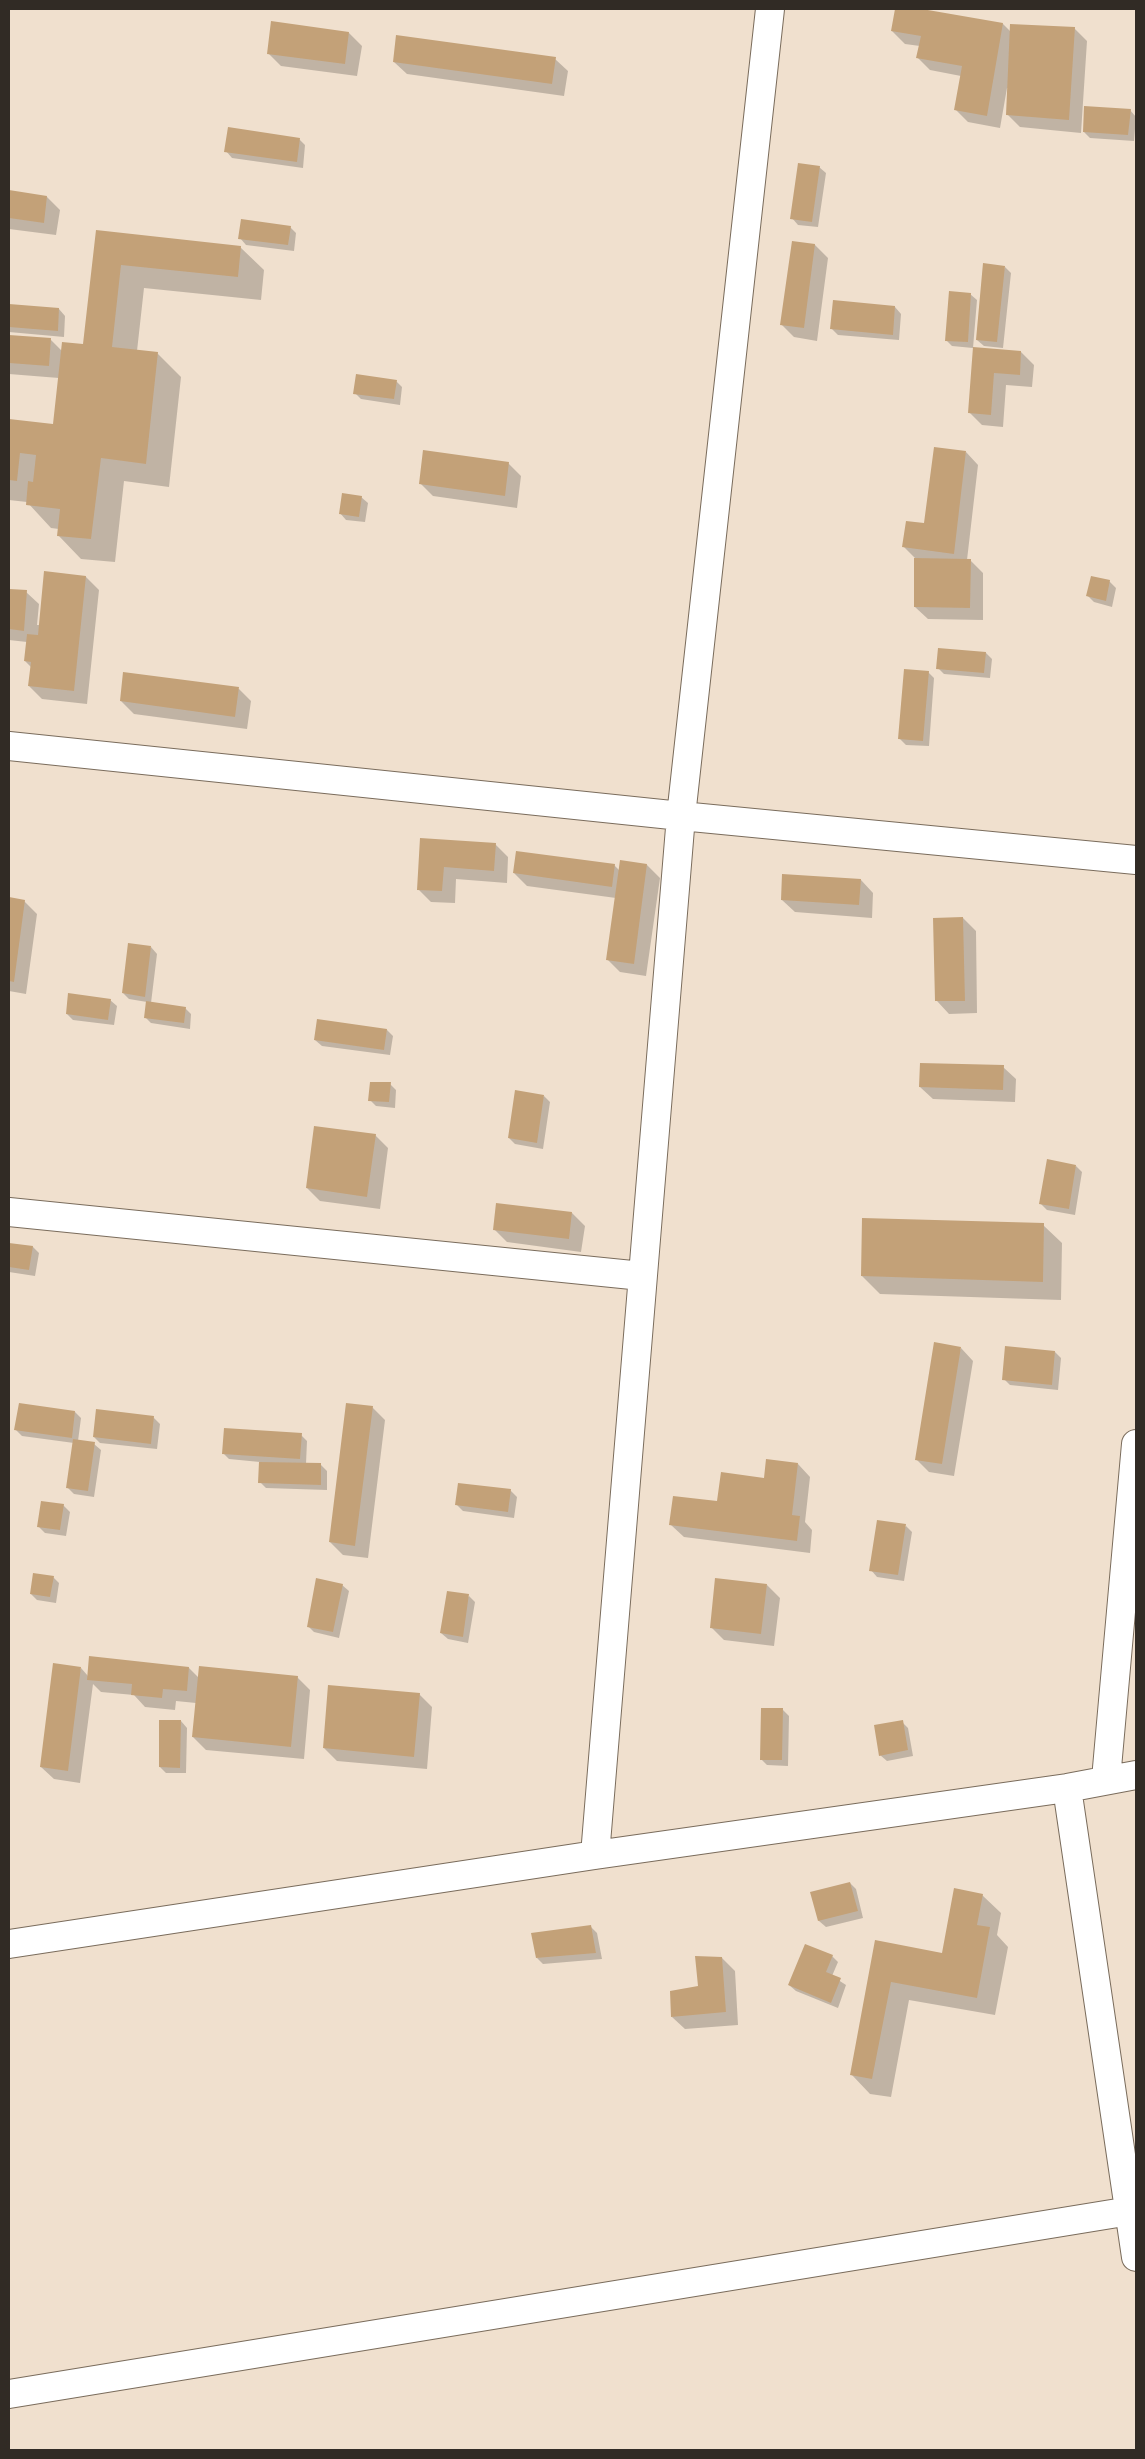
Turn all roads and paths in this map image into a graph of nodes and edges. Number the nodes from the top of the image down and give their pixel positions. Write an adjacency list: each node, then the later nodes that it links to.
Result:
1 (770, 9): 3 (street)
2 (9, 746): 3 (street)
3 (681, 816): 4 (street); 6 (street)
4 (1136, 860)
5 (9, 1212): 6 (street)
6 (642, 1276): 11 (street)
7 (1136, 1444): 9 (street)
8 (1136, 1775): 9 (street)
9 (1106, 1779): 10 (street)
10 (1067, 1788): 11 (street); 13 (street)
11 (595, 1855): 12 (street)
12 (9, 1944)
13 (1133, 2211): 14 (street); 15 (street)
14 (1136, 2257)
15 (9, 2394)

